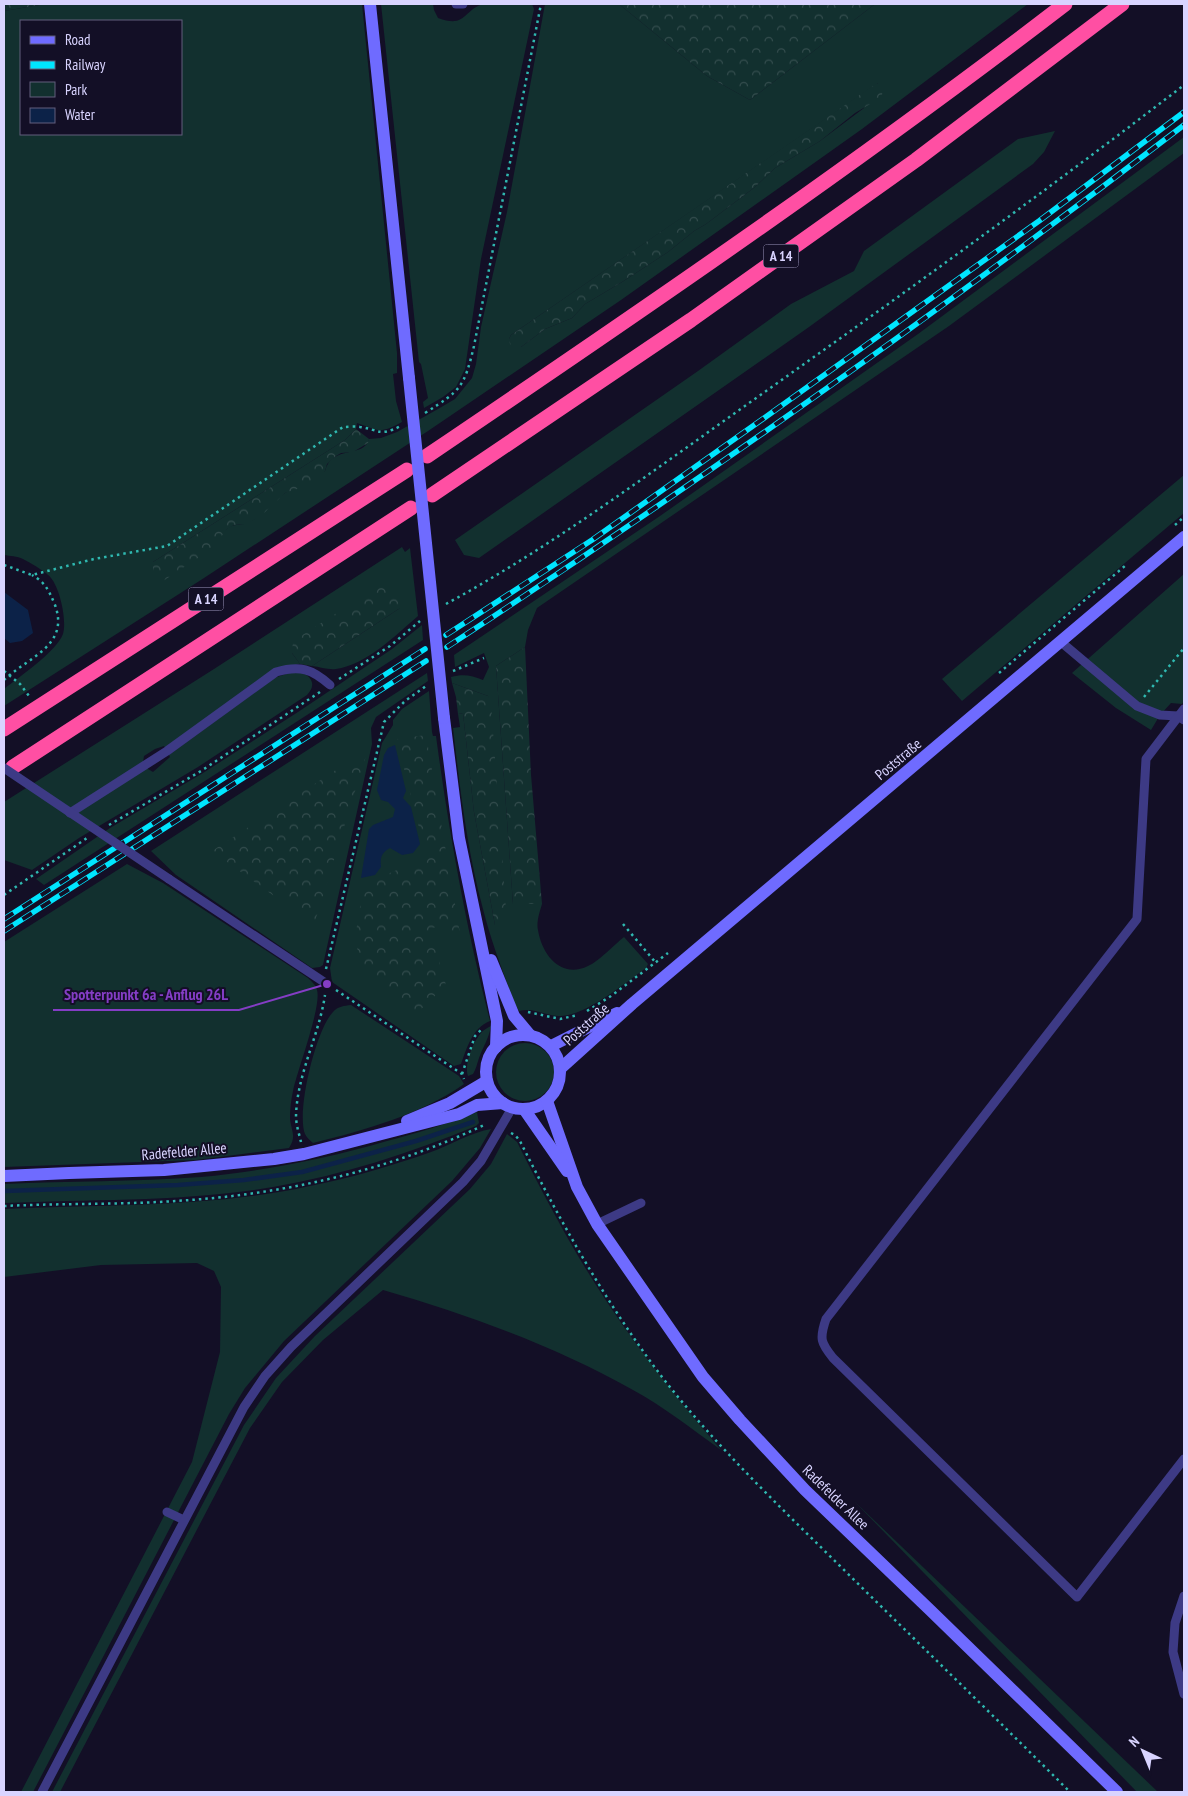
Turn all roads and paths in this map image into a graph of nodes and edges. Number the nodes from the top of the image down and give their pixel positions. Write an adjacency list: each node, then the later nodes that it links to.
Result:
1 (370, 4): 42 (main road, bridge)
2 (456, 4): 3 (lane)
3 (463, 4)
4 (541, 4): 8 (path)
5 (1065, 4): 10 (highway, A 14)
6 (1122, 4): 12 (highway, A 14)
7 (1184, 85): 20 (path)
8 (423, 414)
9 (404, 424): 19 (path)
10 (427, 456)
11 (407, 470): 33 (highway, A 14)
12 (432, 495)
13 (411, 508): 36 (highway, A 14)
14 (1184, 517): 15 (path)
15 (1170, 529)
16 (1184, 538): 22 (main road, Poststraße)
17 (1133, 560): 28 (path)
18 (4, 565): 19 (path)
19 (32, 575): 27 (path)
20 (442, 606)
21 (423, 619): 31 (path)
22 (1061, 642): 32 (lane); 45 (main road, Poststraße)
23 (1184, 648): 32 (path)
24 (484, 658): 26 (path)
25 (4, 671): 27 (path)
26 (449, 673)
27 (9, 676): 29 (path); 33 (path)
28 (996, 676)
29 (4, 680)
30 (430, 684): 46 (path)
31 (330, 685): 37 (lane); 38 (path)
32 (1137, 706): 34 (lane)
33 (37, 708): 35 (highway, A 14)
34 (1182, 715): 65 (lane)
35 (4, 729)
36 (8, 768): 37 (lane, bridge)
37 (70, 813): 46 (lane, bridge)
38 (102, 829)
39 (92, 835): 40 (path)
40 (4, 895)
41 (623, 924): 44 (path)
42 (480, 934): 50 (main road); 52 (main road)
43 (674, 949): 44 (path)
44 (656, 963): 45 (path); 48 (path)
45 (666, 976): 47 (main road, Poststraße)
46 (326, 984): 49 (path); 59 (path)
47 (632, 1004): 51 (main road, Poststraße); 53 (main road, Poststraße)
48 (524, 1013)
49 (487, 1025)
50 (530, 1035): 51 (main road); 52 (main road)
51 (551, 1046): 53 (main road)
52 (496, 1047): 54 (main road)
53 (561, 1068): 55 (main road)
54 (487, 1081): 56 (main road); 58 (main road, Radefelder Allee)
55 (547, 1101): 56 (main road); 61 (main road)
56 (513, 1107): 57 (lane); 58 (main road, Radefelder Allee); 61 (main road)
57 (500, 1129): 63 (path); 67 (lane); 71 (path)
58 (364, 1138): 59 (main road, Radefelder Allee)
59 (304, 1154): 60 (main road, Radefelder Allee)
60 (4, 1176)
61 (578, 1186): 64 (main road, Radefelder Allee)
62 (641, 1203): 64 (lane)
63 (4, 1206)
64 (597, 1224): 72 (main road, Radefelder Allee)
65 (1184, 1459)
66 (167, 1512): 67 (lane)
67 (184, 1520): 70 (lane)
68 (1184, 1596): 69 (lane)
69 (1184, 1694)
70 (42, 1792)
71 (1070, 1792)
72 (1117, 1792)

